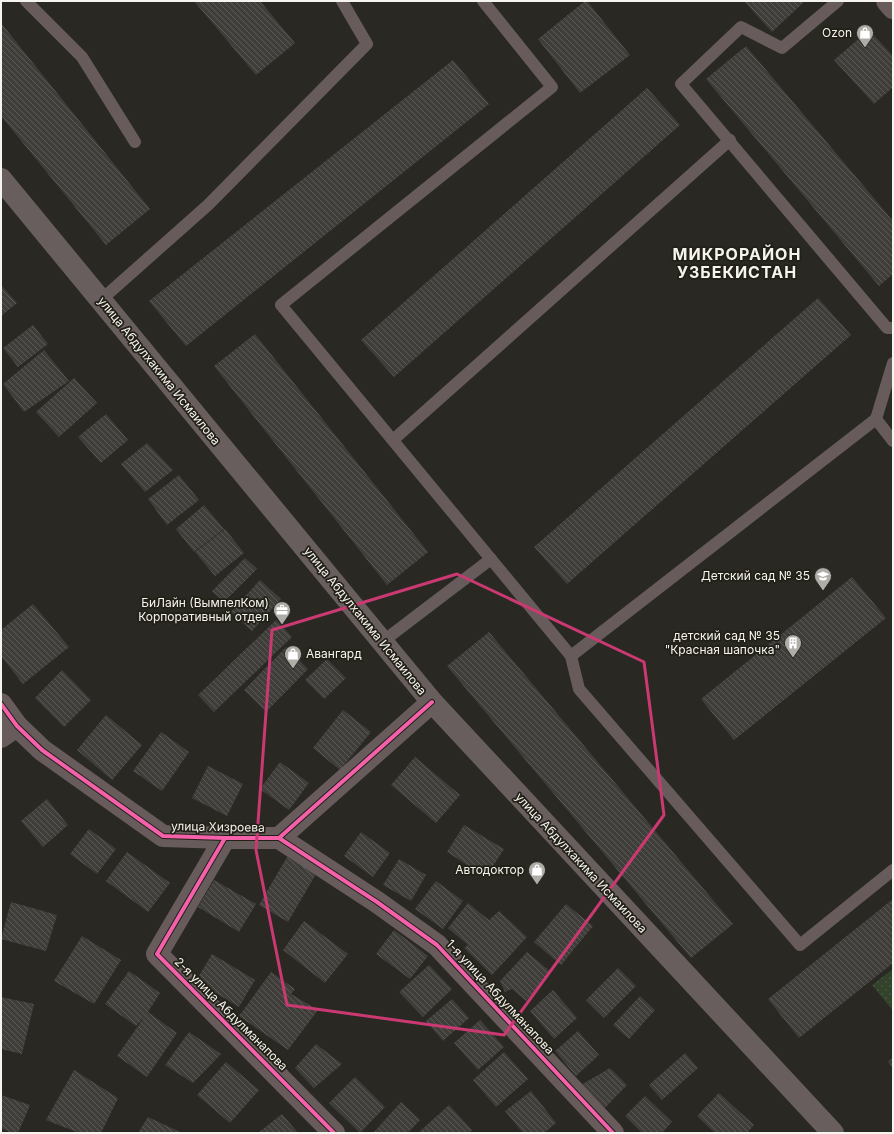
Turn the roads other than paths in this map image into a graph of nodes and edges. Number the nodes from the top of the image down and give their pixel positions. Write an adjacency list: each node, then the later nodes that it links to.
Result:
1 (26, 1): 8 (lane)
2 (342, 1): 10 (lane)
3 (483, 1): 14 (lane)
4 (838, 1): 7 (lane)
5 (887, 1): 6 (street)
6 (893, 8)
7 (730, 140): 11 (lane); 14 (lane)
8 (135, 142)
9 (1, 179): 10 (main road, улица Абдулхакима Исмаилова)
10 (101, 300): 17 (main road, улица Абдулхакима Исмаилова)
11 (893, 328)
12 (893, 363): 13 (lane)
13 (876, 419): 15 (lane); 18 (lane)
14 (393, 440): 16 (lane)
15 (893, 441)
16 (491, 559): 17 (lane); 18 (lane)
17 (382, 642): 19 (main road, улица Абдулхакима Исмаилова)
18 (571, 656): 24 (lane)
19 (432, 702): 23 (street, улица Хизроева); 27 (main road, улица Абдулхакима Исмаилова)
20 (1, 704): 21 (street, улица Хизроева)
21 (9, 731): 22 (street, улица Хизроева)
22 (225, 838): 23 (street, улица Хизроева); 25 (street, 2-я улица Абдулманапова)
23 (279, 838): 26 (street, 1-я улица Абдулманапова)
24 (893, 870)
25 (334, 1133)
26 (613, 1133)
27 (833, 1133)

